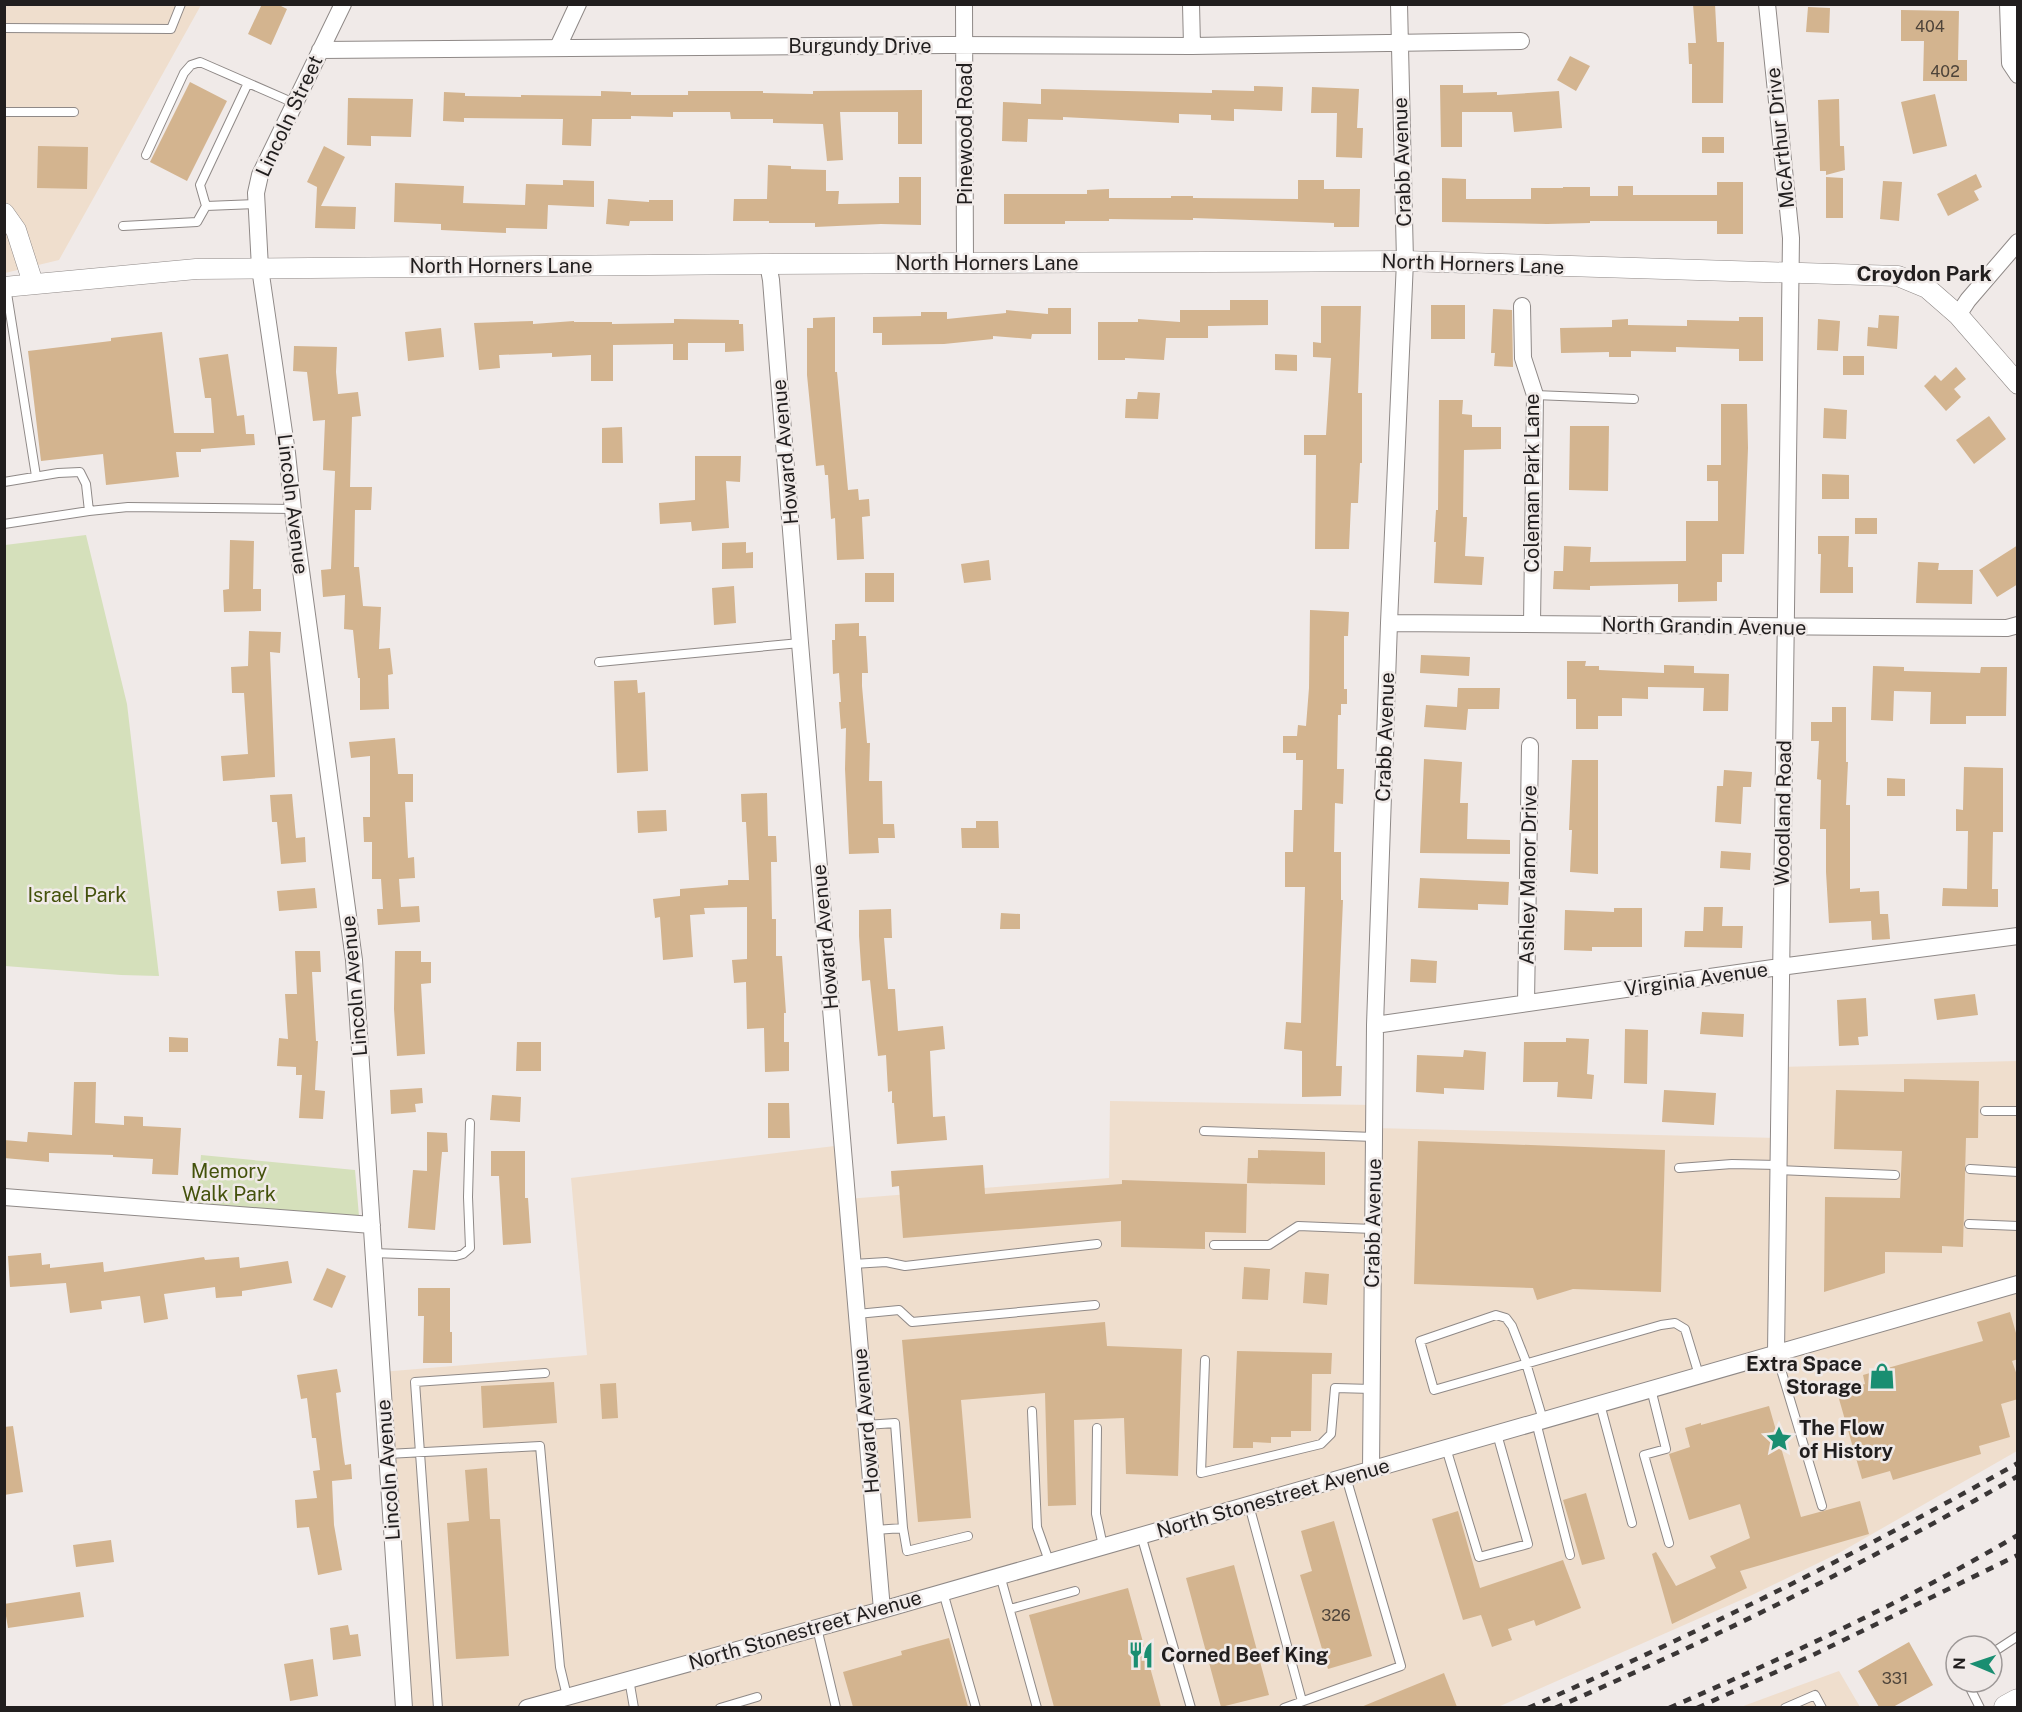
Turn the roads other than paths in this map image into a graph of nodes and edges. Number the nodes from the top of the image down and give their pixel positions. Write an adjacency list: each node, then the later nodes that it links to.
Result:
1 (181, 4): 9 (lane)
2 (343, 4): 15 (street, Lincoln Street)
3 (578, 4): 14 (street)
4 (963, 4): 12 (street, Pinewood Road)
5 (1191, 4): 13 (street)
6 (1399, 4): 11 (street, Crabb Avenue)
7 (1767, 4): 31 (street, McArthur Drive)
8 (2008, 4): 16 (street)
9 (4, 28)
10 (1521, 41): 11 (street, Burgundy Drive)
11 (1399, 42): 13 (street, Burgundy Drive); 27 (street, Crabb Avenue)
12 (965, 45): 13 (street, Burgundy Drive); 14 (street, Burgundy Drive); 29 (street, Pinewood Road)
13 (1192, 46)
14 (558, 47): 15 (street, Burgundy Drive)
15 (320, 50): 18 (street, Lincoln Street)
16 (2018, 75)
17 (248, 83): 18 (lane); 21 (lane); 23 (lane)
18 (294, 103): 22 (street, Lincoln Street)
19 (4, 112): 20 (lane)
20 (74, 112)
21 (146, 155)
22 (256, 204): 23 (lane); 30 (street, Lincoln Street)
23 (206, 206): 25 (lane)
24 (4, 213): 32 (street)
25 (123, 226)
26 (2018, 242): 35 (street)
27 (1405, 261): 29 (street, North Horners Lane); 31 (street, North Horners Lane); 44 (street, Crabb Avenue)
28 (768, 264): 29 (street, North Horners Lane); 30 (street, North Horners Lane); 48 (street, Howard Avenue)
29 (965, 264)
30 (260, 268): 32 (street, North Horners Lane); 41 (street, Lincoln Avenue)
31 (1790, 272): 35 (street, North Horners Lane); 47 (street, Woodland Road)
32 (33, 283): 33 (street, North Horners Lane)
33 (5, 287): 39 (lane)
34 (1522, 306): 37 (street, Coleman Park Lane)
35 (1958, 315): 36 (street, North Horners Lane)
36 (2018, 384)
37 (1535, 395): 38 (lane); 45 (street, Coleman Park Lane)
38 (1634, 399)
39 (36, 476): 40 (lane); 42 (lane)
40 (4, 482)
41 (293, 509): 42 (lane); 67 (street, Lincoln Avenue)
42 (89, 511): 43 (lane)
43 (4, 524)
44 (1389, 623): 45 (street, North Grandin Avenue); 54 (street, Crabb Avenue)
45 (1532, 624): 47 (street, North Grandin Avenue)
46 (2018, 625): 47 (street, North Grandin Avenue)
47 (1785, 628): 52 (street, Woodland Road)
48 (800, 643): 49 (lane); 73 (street, Howard Avenue)
49 (599, 662)
50 (1530, 746): 53 (street, Ashley Manor Drive)
51 (2018, 936): 52 (street, Virginia Avenue)
52 (1780, 967): 53 (street, Virginia Avenue); 61 (street, Woodland Road)
53 (1526, 1003): 54 (street, Virginia Avenue)
54 (1375, 1025): 59 (street, Crabb Avenue)
55 (1985, 1111): 56 (lane)
56 (2018, 1111)
57 (470, 1123): 72 (lane)
58 (1204, 1131): 59 (lane)
59 (1374, 1137): 69 (street, Crabb Avenue)
60 (1679, 1167): 61 (lane)
61 (1778, 1167): 64 (lane); 77 (street, Woodland Road)
62 (1970, 1169): 63 (lane)
63 (2018, 1172)
64 (1895, 1175)
65 (4, 1197): 67 (street)
66 (1969, 1224): 68 (lane)
67 (372, 1225): 72 (street, Lincoln Avenue)
68 (2018, 1226)
69 (1373, 1229): 71 (lane); 82 (street, Crabb Avenue)
70 (1097, 1244): 73 (lane)
71 (1214, 1245)
72 (373, 1253): 92 (street, Lincoln Avenue)
73 (853, 1264): 76 (street, Howard Avenue)
74 (2018, 1284): 77 (street, North Stonestreet Avenue)
75 (1095, 1305): 76 (lane)
76 (857, 1314): 87 (street, Howard Avenue)
77 (1776, 1353): 81 (street, North Stonestreet Avenue); 96 (lane)
78 (1205, 1360): 82 (lane)
79 (1526, 1363): 79 (lane); 81 (lane); 86 (lane)
80 (545, 1373): 91 (lane)
81 (1699, 1375): 83 (street, North Stonestreet Avenue)
82 (1372, 1389): 93 (street, Crabb Avenue)
83 (1651, 1389): 84 (street, North Stonestreet Avenue); 102 (lane)
84 (1600, 1404): 86 (street, North Stonestreet Avenue); 97 (lane)
85 (1032, 1411): 105 (lane)
86 (1540, 1421): 89 (street, North Stonestreet Avenue); 104 (lane)
87 (866, 1425): 98 (lane); 99 (street, Howard Avenue)
88 (1097, 1428): 103 (lane)
89 (1497, 1434): 90 (street, North Stonestreet Avenue); 90 (lane)
90 (1446, 1448): 93 (street, North Stonestreet Avenue)
91 (420, 1452): 92 (lane); 115 (lane); 120 (lane)
92 (387, 1454): 119 (street, Lincoln Avenue)
93 (1371, 1470): 94 (street, North Stonestreet Avenue)
94 (1346, 1477): 95 (street, North Stonestreet Avenue); 117 (lane)
95 (1249, 1505): 100 (street, North Stonestreet Avenue); 117 (lane)
96 (1822, 1506)
97 (1632, 1522)
98 (903, 1528): 99 (lane); 101 (lane)
99 (875, 1530): 110 (street, Howard Avenue)
100 (1141, 1535): 103 (street, North Stonestreet Avenue); 127 (lane)
101 (968, 1536)
102 (1669, 1543)
103 (1103, 1546): 105 (street, North Stonestreet Avenue)
104 (1570, 1555)
105 (1049, 1562): 106 (street, North Stonestreet Avenue)
106 (1000, 1575): 108 (street, North Stonestreet Avenue); 109 (lane)
107 (1075, 1591): 109 (lane)
108 (943, 1592): 110 (street, North Stonestreet Avenue); 125 (lane)
109 (1010, 1609): 126 (lane)
110 (882, 1610): 111 (street, North Stonestreet Avenue)
111 (817, 1628): 114 (street, North Stonestreet Avenue); 124 (lane)
112 (2018, 1636): 113 (lane)
113 (2004, 1645)
114 (628, 1679): 115 (street, North Stonestreet Avenue); 122 (lane)
115 (567, 1696): 121 (street, North Stonestreet Avenue)
116 (757, 1697): 123 (lane)
117 (1302, 1701): 128 (lane)
118 (2018, 1702): 131 (main road)
119 (404, 1707)
120 (438, 1707)
121 (527, 1707)
122 (634, 1707)
123 (720, 1707)
124 (836, 1707)
125 (976, 1707)
126 (1036, 1707)
127 (1191, 1707)
128 (1284, 1707)
129 (1785, 1707): 130 (lane)
130 (1822, 1707)
131 (2007, 1707)

